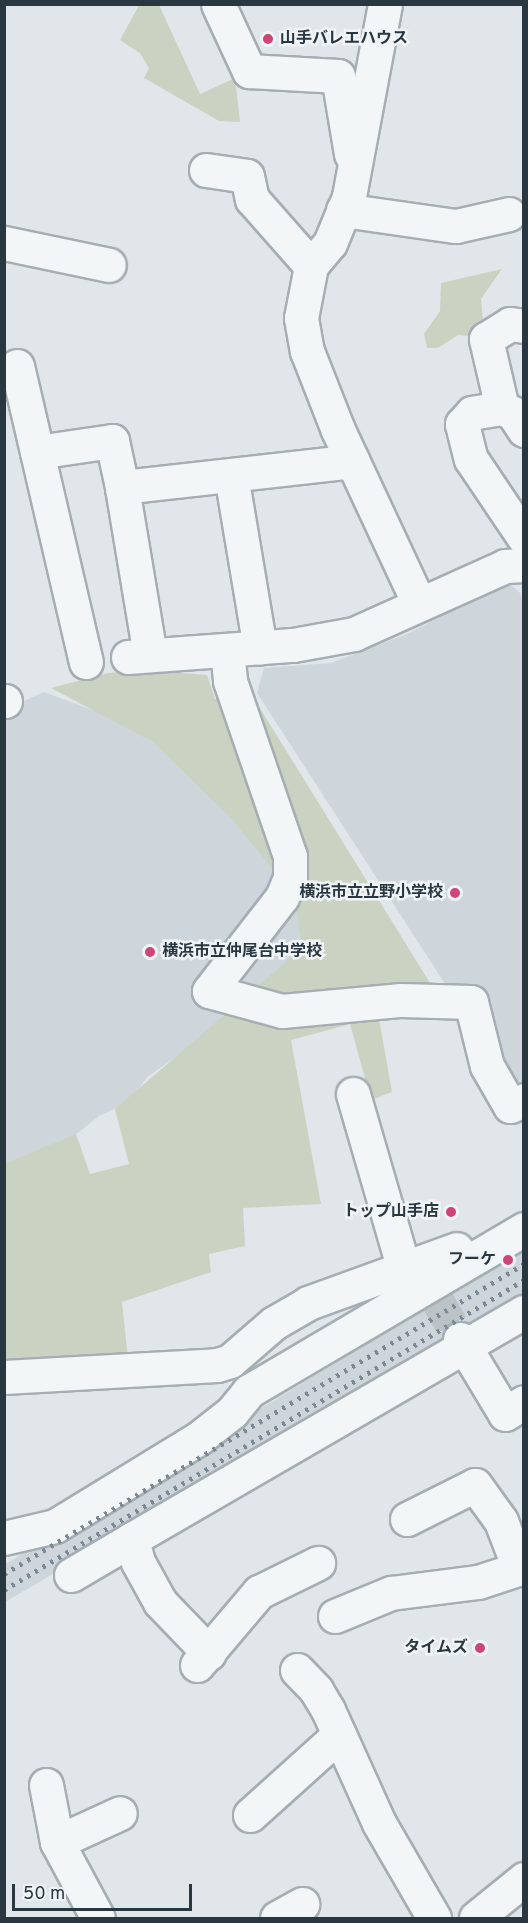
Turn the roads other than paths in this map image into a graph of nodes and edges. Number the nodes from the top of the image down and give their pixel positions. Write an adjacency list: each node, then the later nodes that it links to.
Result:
1 (218, 4): 4 (street)
2 (381, 6): 4 (street)
3 (206, 170): 9 (street)
4 (354, 172): 5 (street)
5 (343, 210): 6 (street); 9 (street)
6 (509, 214)
7 (4, 243): 8 (street)
8 (109, 265)
9 (311, 266): 14 (street)
10 (524, 326): 12 (street)
11 (17, 366): 13 (street)
12 (513, 419): 17 (street)
13 (37, 452): 16 (street); 21 (street)
14 (353, 461): 15 (street); 18 (street)
15 (231, 475): 16 (street); 19 (street)
16 (122, 487): 20 (street)
17 (522, 555): 18 (street)
18 (419, 604): 19 (street)
19 (260, 648): 20 (street)
20 (227, 651): 23 (street)
21 (86, 662)
22 (354, 1094): 26 (street)
23 (524, 1100)
24 (524, 1210): 26 (street)
25 (524, 1229): 26 (street)
26 (422, 1283): 29 (street); 33 (street)
27 (524, 1311): 28 (street)
28 (462, 1343): 30 (street); 34 (street)
29 (4, 1377)
30 (524, 1402)
31 (407, 1519): 32 (street)
32 (512, 1520): 36 (street)
33 (4, 1538)
34 (132, 1539): 35 (street); 37 (street)
35 (318, 1563)
36 (521, 1567): 38 (street)
37 (71, 1575)
38 (335, 1616)
39 (297, 1670): 40 (street)
40 (339, 1735): 43 (street); 47 (street)
41 (46, 1785): 44 (street)
42 (120, 1813): 44 (street)
43 (250, 1815)
44 (57, 1842): 46 (street)
45 (524, 1879): 48 (street)
46 (98, 1918)
47 (434, 1918)
48 (476, 1918)

